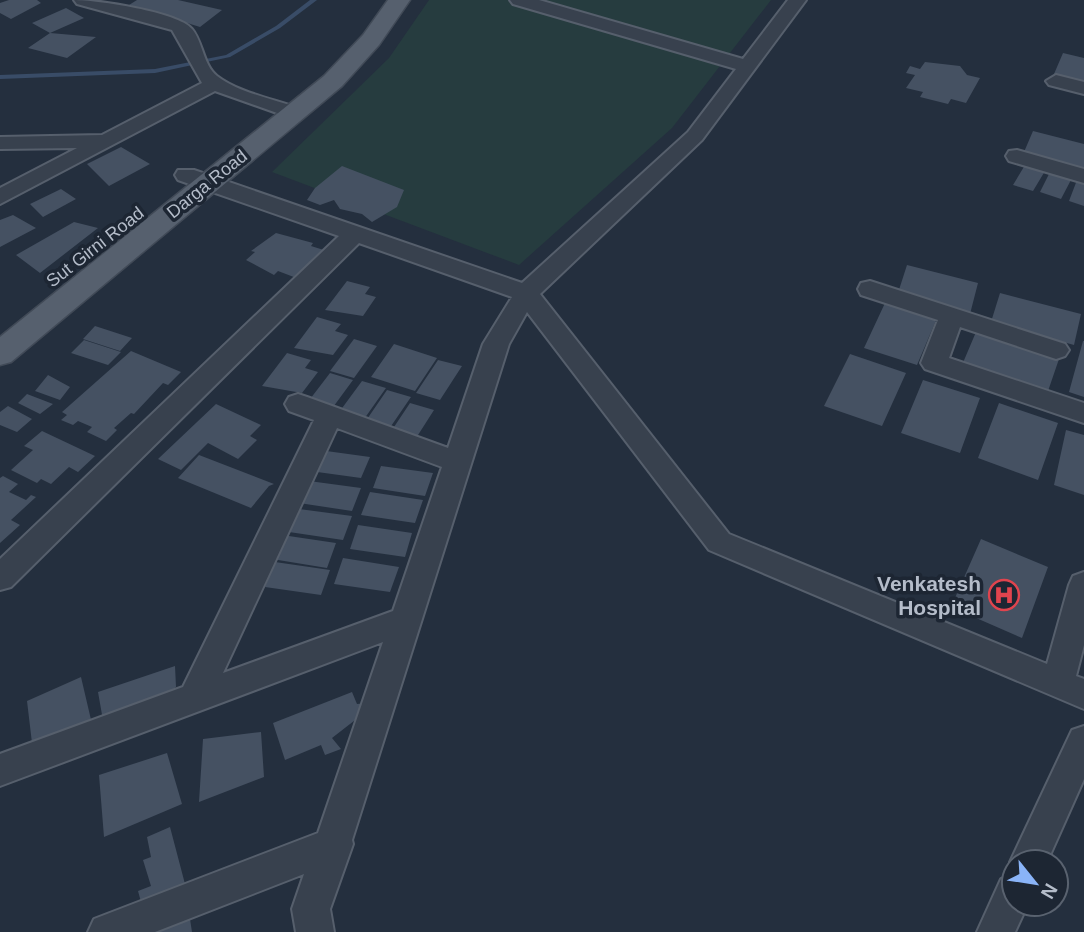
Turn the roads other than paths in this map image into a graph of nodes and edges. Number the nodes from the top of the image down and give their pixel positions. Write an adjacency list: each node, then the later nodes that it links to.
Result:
1 (83, 0): 7 (street)
2 (371, 0): 10 (main road)
3 (399, 0): 10 (main road, Darga Road)
4 (519, 0): 6 (street)
5 (797, 0): 6 (street)
6 (748, 66): 19 (street)
7 (210, 79): 10 (street); 11 (street)
8 (1056, 81): 9 (street)
9 (1084, 88)
10 (284, 109): 15 (main road, Darga Road)
11 (107, 140): 12 (street); 16 (street)
12 (0, 144)
13 (1017, 156): 14 (street)
14 (1084, 176)
15 (197, 179): 17 (street); 21 (main road, Sut Girni Road); 23 (main road, Darga Road)
16 (0, 197)
17 (355, 233): 19 (street); 28 (street)
18 (870, 289): 20 (street)
19 (526, 293): 27 (street); 31 (street)
20 (951, 318): 22 (street); 25 (street)
21 (0, 322)
22 (1056, 350)
23 (0, 354)
24 (298, 404): 26 (street)
25 (1084, 413)
26 (329, 416): 27 (street); 32 (street)
27 (458, 462): 30 (street)
28 (0, 578)
29 (1084, 585): 31 (street)
30 (408, 619): 32 (street); 35 (street)
31 (1071, 689)
32 (195, 697): 34 (street)
33 (1084, 741): 36 (street)
34 (0, 770)
35 (335, 844): 37 (street); 38 (street)
36 (1034, 848)
37 (107, 932)
38 (315, 932)

